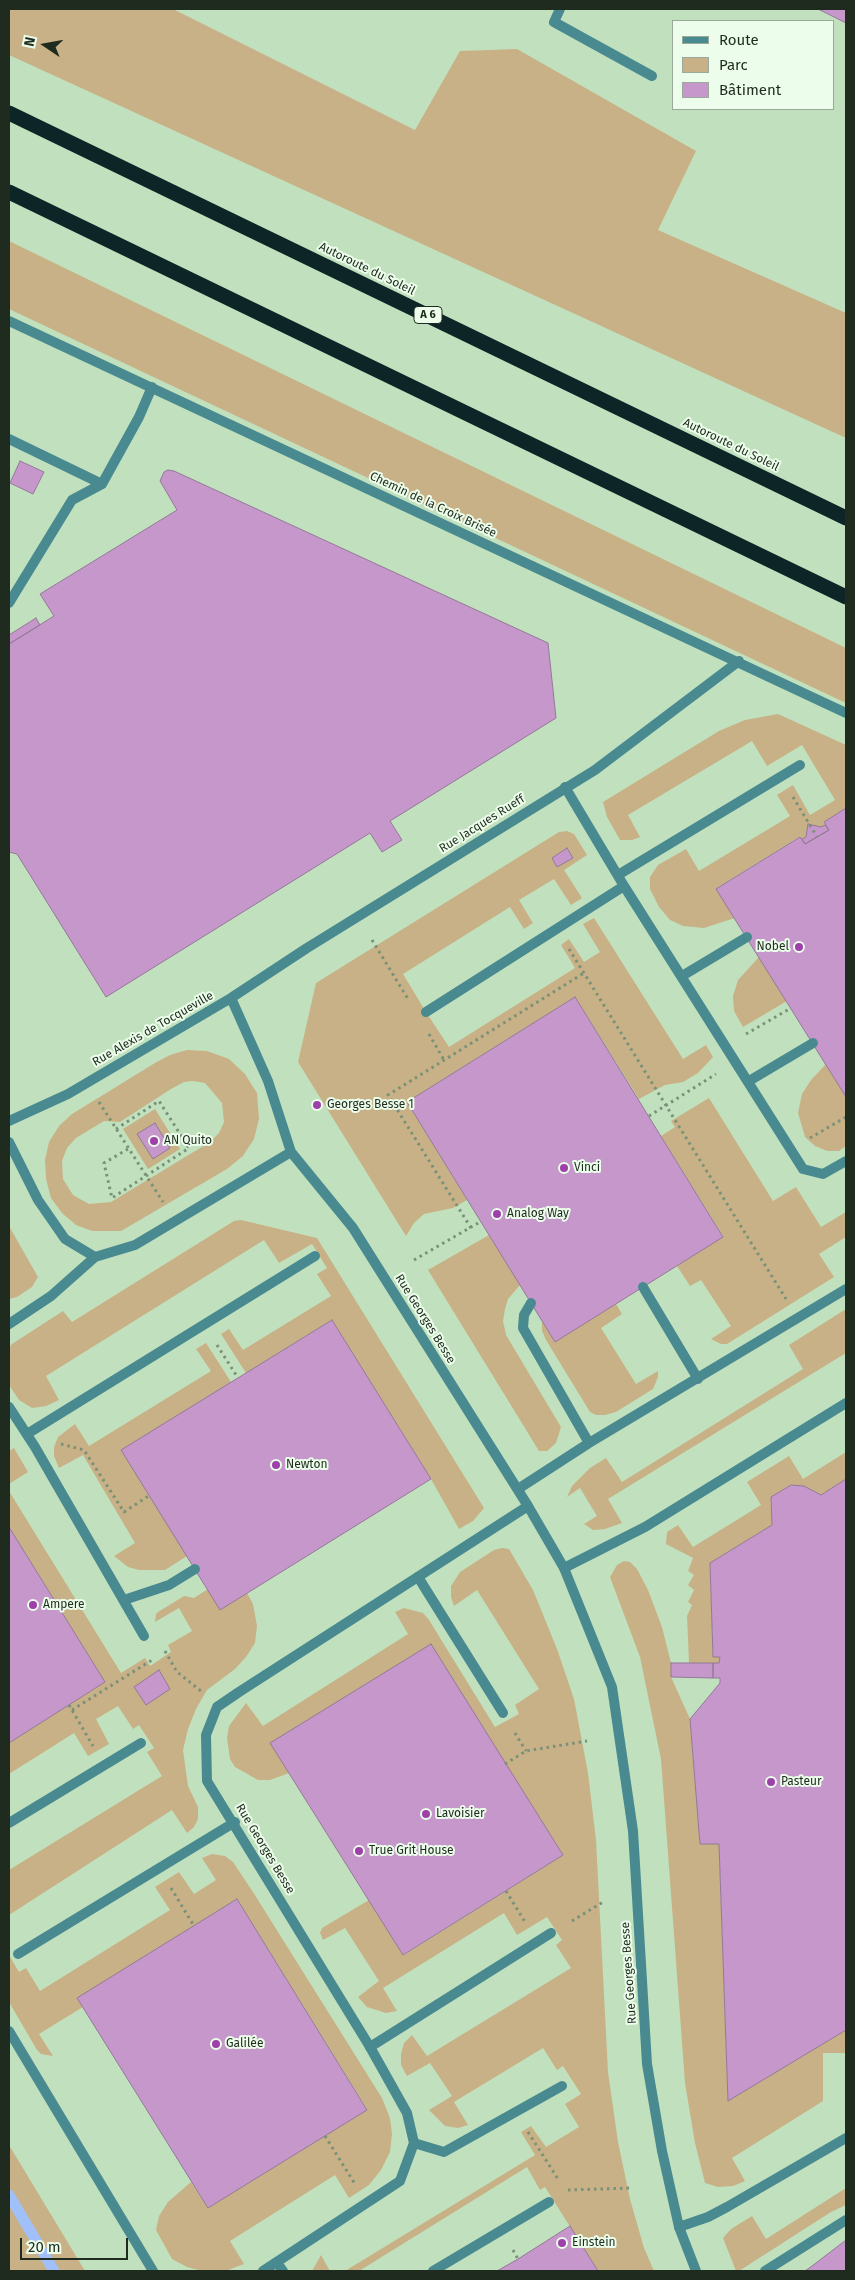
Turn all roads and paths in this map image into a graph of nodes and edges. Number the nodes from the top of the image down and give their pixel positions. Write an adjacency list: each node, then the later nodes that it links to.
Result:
1 (560, 9): 2 (street)
2 (652, 76)
3 (9, 112): 9 (highway, Autoroute du Soleil / A 6)
4 (9, 192): 10 (highway)
5 (9, 320): 6 (street, Chemin de la Croix Brisée)
6 (152, 387): 8 (street); 12 (street, Chemin de la Croix Brisée)
7 (9, 439): 8 (street)
8 (102, 484): 11 (street)
9 (846, 518)
10 (846, 597)
11 (9, 603)
12 (738, 661): 13 (street, Chemin de la Croix Brisée); 16 (street, Rue Jacques Rueff)
13 (846, 713)
14 (800, 765): 15 (street)
15 (780, 778): 17 (path); 18 (street)
16 (565, 787): 18 (street); 24 (street, Rue Jacques Rueff)
17 (817, 837)
18 (618, 875): 19 (street)
19 (624, 886): 20 (street); 23 (street)
20 (558, 930): 22 (path); 26 (street)
21 (746, 937): 23 (street)
22 (584, 974): 32 (path); 45 (path)
23 (682, 976): 28 (street)
24 (231, 998): 35 (street, Rue Alexis de Tocqueville); 40 (street, Rue Alexis de Tocqueville)
25 (791, 1008): 28 (path)
26 (426, 1012)
27 (813, 1043): 30 (street)
28 (726, 1045): 29 (street)
29 (736, 1061): 30 (street); 32 (path)
30 (749, 1081): 39 (street)
31 (97, 1100): 36 (path)
32 (666, 1105): 33 (path); 52 (path)
33 (648, 1116)
34 (846, 1117): 39 (path)
35 (9, 1121)
36 (116, 1129): 38 (path); 42 (path)
37 (9, 1142): 47 (street)
38 (128, 1149): 42 (path); 42 (path)
39 (791, 1150): 41 (street)
40 (291, 1152): 43 (street); 62 (street, Rue Georges Besse)
41 (846, 1161)
42 (146, 1176): 43 (path)
43 (175, 1221): 47 (street)
44 (480, 1222): 45 (path)
45 (470, 1228): 48 (path)
46 (315, 1256): 54 (street)
47 (95, 1257): 53 (street)
48 (414, 1260)
49 (643, 1287): 56 (street)
50 (846, 1289): 52 (street)
51 (531, 1303): 60 (street)
52 (798, 1319): 56 (street)
53 (9, 1324)
54 (204, 1325): 55 (path); 59 (street)
55 (238, 1378)
56 (698, 1379): 60 (street)
57 (846, 1404): 65 (street)
58 (9, 1407): 59 (street)
59 (27, 1434): 61 (street)
60 (589, 1443): 62 (street)
61 (35, 1447): 63 (path); 68 (street)
62 (518, 1489): 64 (street, Rue Georges Besse)
63 (150, 1495)
64 (528, 1506): 65 (street, Rue Georges Besse); 67 (street)
65 (564, 1568): 101 (street, Rue Georges Besse)
66 (195, 1569): 68 (street)
67 (418, 1577): 72 (street); 74 (street)
68 (124, 1600): 69 (street)
69 (144, 1636): 70 (path)
70 (165, 1651): 72 (path); 73 (path)
71 (68, 1705): 73 (path)
72 (217, 1707): 79 (street, Rue Georges Besse)
73 (72, 1710): 78 (path)
74 (503, 1713)
75 (587, 1741): 77 (path)
76 (141, 1742): 78 (street)
77 (505, 1764)
78 (104, 1766): 80 (street)
79 (234, 1822): 81 (street); 89 (street, Rue Georges Besse)
80 (9, 1823)
81 (159, 1868): 84 (path); 87 (street)
82 (506, 1891): 86 (path)
83 (603, 1902): 85 (path)
84 (194, 1926)
85 (551, 1933): 86 (street)
86 (537, 1942): 89 (street)
87 (18, 1954)
88 (9, 2031): 103 (street)
89 (370, 2047): 94 (street, Rue Georges Besse)
90 (562, 2086): 91 (street)
91 (516, 2112): 94 (street); 95 (path)
92 (325, 2136): 99 (path)
93 (846, 2138): 101 (street)
94 (414, 2144): 99 (street)
95 (560, 2183)
96 (633, 2188): 97 (path)
97 (565, 2191)
98 (549, 2202): 105 (street)
99 (367, 2203): 102 (street)
100 (846, 2220): 107 (street)
101 (679, 2227): 106 (street, Rue Georges Besse)
102 (280, 2267): 104 (street)
103 (153, 2271)
104 (263, 2271)
105 (433, 2271)
106 (696, 2271)
107 (765, 2271)

